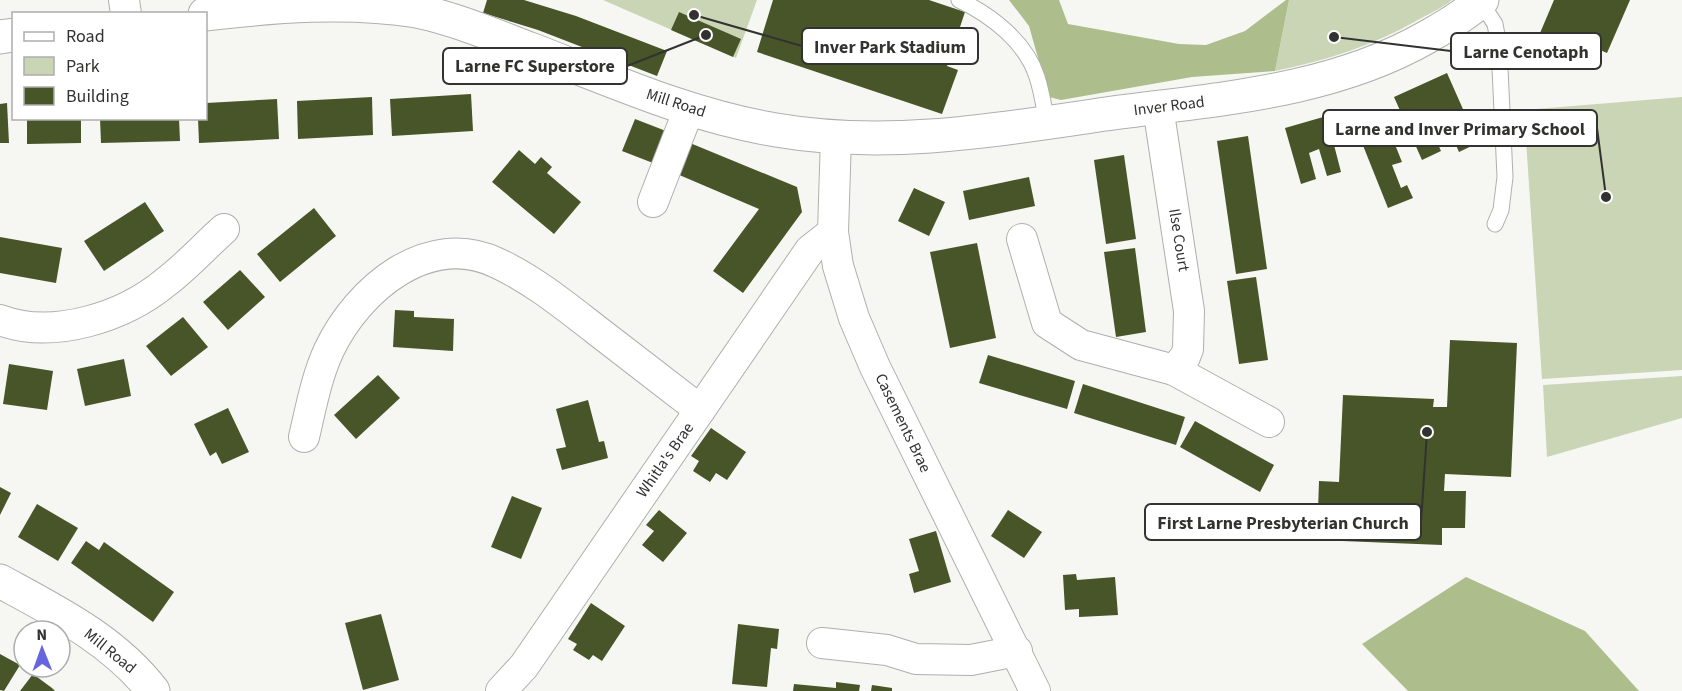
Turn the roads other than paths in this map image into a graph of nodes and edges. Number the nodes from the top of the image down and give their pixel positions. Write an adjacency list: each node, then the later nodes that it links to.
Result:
1 (959, 0): 6 (lane)
2 (1481, 0): 4 (street, Inver Road); 9 (lane)
3 (207, 14): 5 (street, Mill Road)
4 (1158, 107): 6 (street, Inver Road); 14 (street, Ilse Court)
5 (689, 109): 7 (street, Mill Road); 8 (street)
6 (1047, 123): 7 (street, Inver Road)
7 (836, 137): 11 (street, Casements Brae)
8 (653, 202)
9 (1495, 224)
10 (225, 229): 13 (street)
11 (833, 232): 15 (street, Whitla's Brae); 20 (street, Casements Brae)
12 (1022, 239): 14 (street)
13 (0, 320)
14 (1174, 370): 16 (street)
15 (700, 410): 17 (street); 22 (street, Whitla's Brae)
16 (1269, 422)
17 (304, 437)
18 (0, 581): 21 (street, Mill Road)
19 (822, 643): 20 (street)
20 (1017, 651): 23 (street, Casements Brae)
21 (153, 691)
22 (501, 691)
23 (1035, 691)

